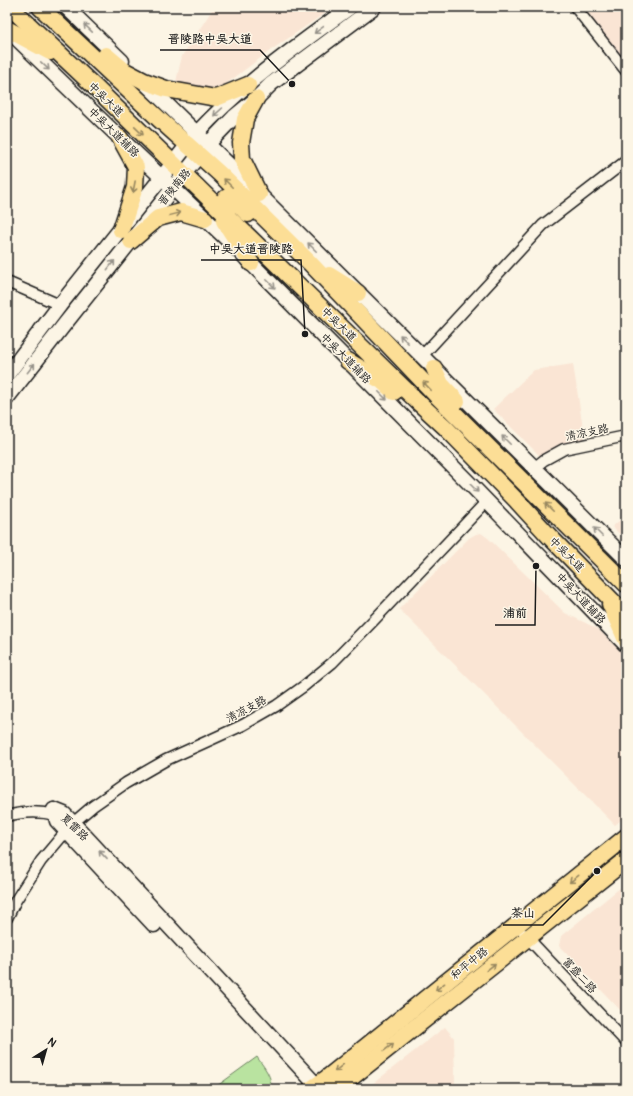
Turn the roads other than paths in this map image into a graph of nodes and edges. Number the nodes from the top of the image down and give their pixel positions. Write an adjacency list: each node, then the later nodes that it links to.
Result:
1 (40, 7): 8 (main road, 中吴大道)
2 (66, 7): 10 (main road, one-way to 2)
3 (350, 7): 11 (main road, 晋陵南路, one-way to 11)
4 (374, 7): 13 (main road, 晋陵南路)
5 (575, 7): 9 (street)
6 (12, 8): 12 (main road, 中吴大道); 14 (main road)
7 (8, 30): 12 (main road); 15 (main road, 中吴大道辅路, one-way to 15)
8 (73, 38): 10 (main road); 14 (main road, 中吴大道)
9 (626, 71)
10 (144, 81): 11 (main road); 16 (main road)
11 (248, 85): 16 (main road, 晋陵南路, one-way to 16)
12 (97, 89): 19 (main road, 中吴大道, one-way to 19)
13 (256, 99): 17 (main road, 晋陵南路); 23 (main road)
14 (159, 119): 16 (main road, 中吴大道)
15 (120, 138): 21 (main road, 中吴大道辅路); 27 (main road, one-way to 27)
16 (192, 139): 17 (main road, 中吴大道); 19 (main road, 晋陵南路)
17 (204, 150): 20 (main road, 晋陵南路); 23 (main road); 30 (main road, 中吴大道, one-way to 17)
18 (626, 161): 32 (street)
19 (173, 163): 20 (main road, 中吴大道); 21 (main road, 晋陵南路)
20 (184, 174): 22 (main road, 晋陵南路); 24 (main road, 中吴大道)
21 (161, 177): 22 (main road, 中吴大道辅路); 27 (main road, 晋陵南路)
22 (173, 188): 26 (main road, 中吴大道辅路); 27 (main road, 晋陵南路)
23 (259, 194): 30 (main road, one-way to 23)
24 (210, 200): 25 (main road, 中吴大道); 28 (main road)
25 (229, 218): 30 (main road); 37 (main road, 中吴大道)
26 (205, 219): 27 (main road, one-way to 26); 28 (main road, 中吴大道辅路)
27 (126, 235): 31 (main road, 晋陵南路); 36 (main road, 晋陵南路, one-way to 27)
28 (251, 263): 33 (main road, 中吴大道辅路, one-way to 33)
29 (7, 282): 31 (street)
30 (353, 298): 32 (main road, one-way to 30); 40 (main road, 中吴大道, one-way to 30)
31 (60, 305): 35 (main road, 晋陵南路)
32 (422, 356): 34 (main road)
33 (348, 361): 38 (main road); 43 (main road, 中吴大道辅路, one-way to 43)
34 (434, 368): 40 (main road); 41 (main road, one-way to 34)
35 (7, 375)
36 (7, 398)
37 (418, 402): 38 (main road, 中吴大道); 42 (main road)
38 (445, 427): 44 (main road, 中吴大道)
39 (626, 436): 41 (street, 清凉支路)
40 (487, 445): 42 (main road, 中吴大道)
41 (534, 468): 45 (main road, one-way to 41)
42 (518, 477): 47 (main road, 中吴大道, one-way to 42)
43 (487, 501): 53 (main road, 中吴大道辅路); 56 (street, 清凉支路)
44 (550, 537): 46 (main road, 中吴大道); 48 (main road)
45 (626, 559)
46 (585, 573): 49 (main road, 中吴大道); 50 (main road)
47 (626, 584)
48 (626, 591)
49 (605, 594): 51 (main road, 中吴大道); 52 (main road)
50 (626, 607)
51 (626, 615)
52 (626, 640)
53 (626, 645)
54 (55, 815): 55 (street); 56 (main road, 夏雷路)
55 (7, 816)
56 (70, 827): 59 (street, 清凉支路); 63 (main road, 夏雷路)
57 (626, 837): 60 (main road, 和平中路, one-way to 60)
58 (626, 860): 61 (main road, 和平中路)
59 (7, 918)
60 (515, 926): 61 (street, 富盛二路); 63 (main road, 和平中路, one-way to 63)
61 (528, 938): 62 (street, 富盛二路); 64 (main road, 和平中路, one-way to 61)
62 (626, 1042)
63 (314, 1088)
64 (337, 1089)

